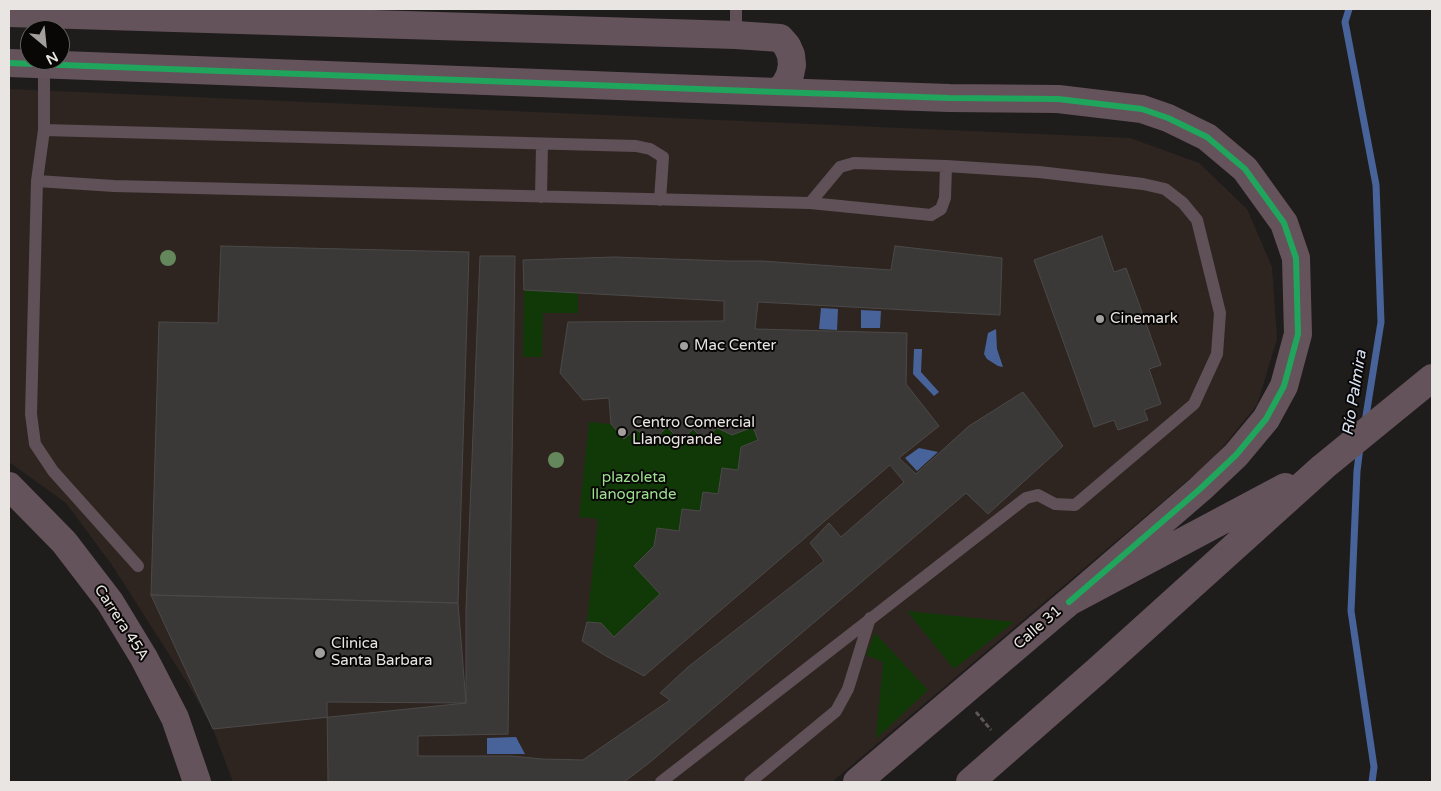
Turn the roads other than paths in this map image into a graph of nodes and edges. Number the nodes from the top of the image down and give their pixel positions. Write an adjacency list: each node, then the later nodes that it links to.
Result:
1 (736, 9): 3 (lane)
2 (9, 13): 3 (street)
3 (736, 35): 6 (street)
4 (70, 65): 6 (street)
5 (44, 70): 7 (lane)
6 (777, 92): 18 (street)
7 (44, 130): 8 (lane); 10 (lane)
8 (542, 144): 11 (lane); 12 (lane)
9 (946, 166): 13 (lane); 13 (lane); 19 (lane)
10 (37, 181): 11 (lane); 17 (lane)
11 (541, 197): 12 (lane)
12 (660, 200): 13 (lane)
13 (810, 203)
14 (1429, 381): 15 (street, Calle 31)
15 (1323, 466): 18 (street, Calle 31); 24 (street, Calle 31)
16 (9, 486): 20 (street, Carrera 45A)
17 (138, 566)
18 (1069, 602): 23 (street, Calle 31)
19 (870, 618): 21 (lane); 22 (lane)
20 (197, 782)
21 (661, 782)
22 (750, 782)
23 (857, 782)
24 (970, 782)

